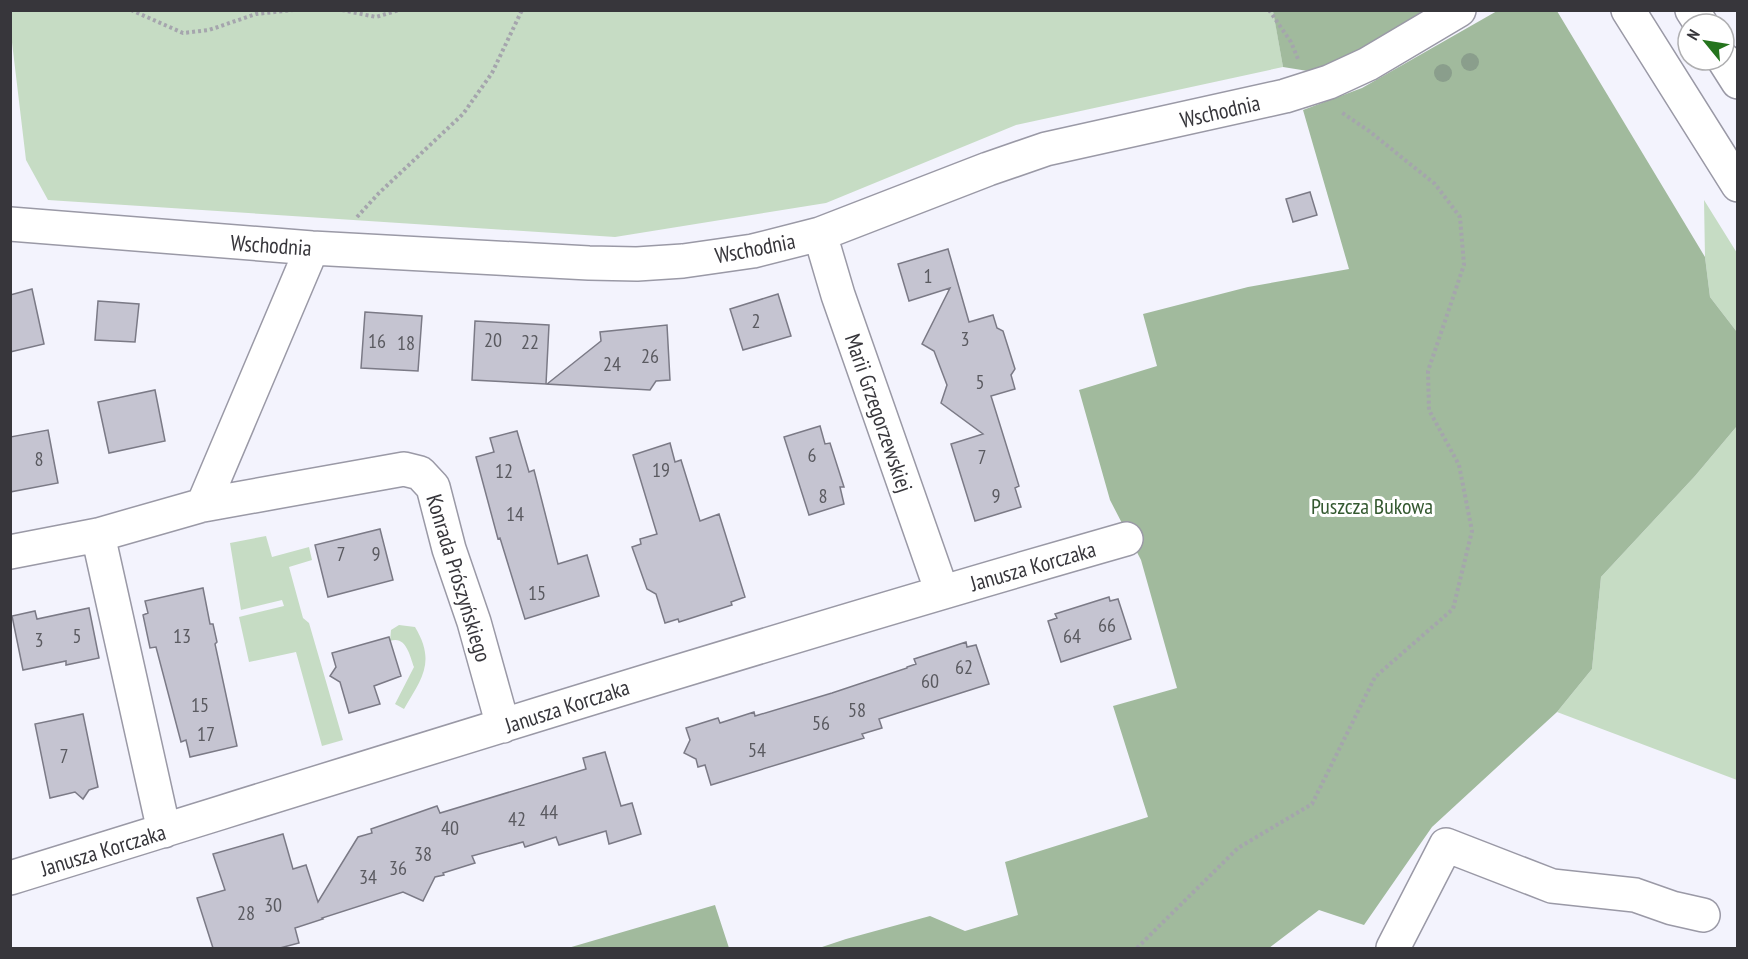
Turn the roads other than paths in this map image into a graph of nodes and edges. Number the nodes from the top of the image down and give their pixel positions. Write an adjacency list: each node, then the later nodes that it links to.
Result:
1 (1459, 10): 5 (main road, Wschodnia)
2 (1628, 10): 3 (main road)
3 (1737, 185)
4 (10, 224): 6 (main road, Wschodnia)
5 (820, 234): 6 (main road, Wschodnia); 11 (main road, Marii Grzegorzewskiej)
6 (312, 248): 7 (main road)
7 (203, 505): 8 (main road, Konrada Prószyńskiego); 12 (main road, Konrada Prószyńskiego)
8 (98, 535): 10 (main road, Konrada Prószyńskiego); 13 (main road)
9 (1126, 539): 11 (main road, Janusza Korczaka)
10 (10, 552)
11 (942, 592): 12 (main road, Janusza Korczaka)
12 (503, 726): 13 (main road, Janusza Korczaka)
13 (164, 831): 14 (main road, Janusza Korczaka)
14 (10, 878)
15 (1703, 915): 16 (main road)
16 (1393, 948)

